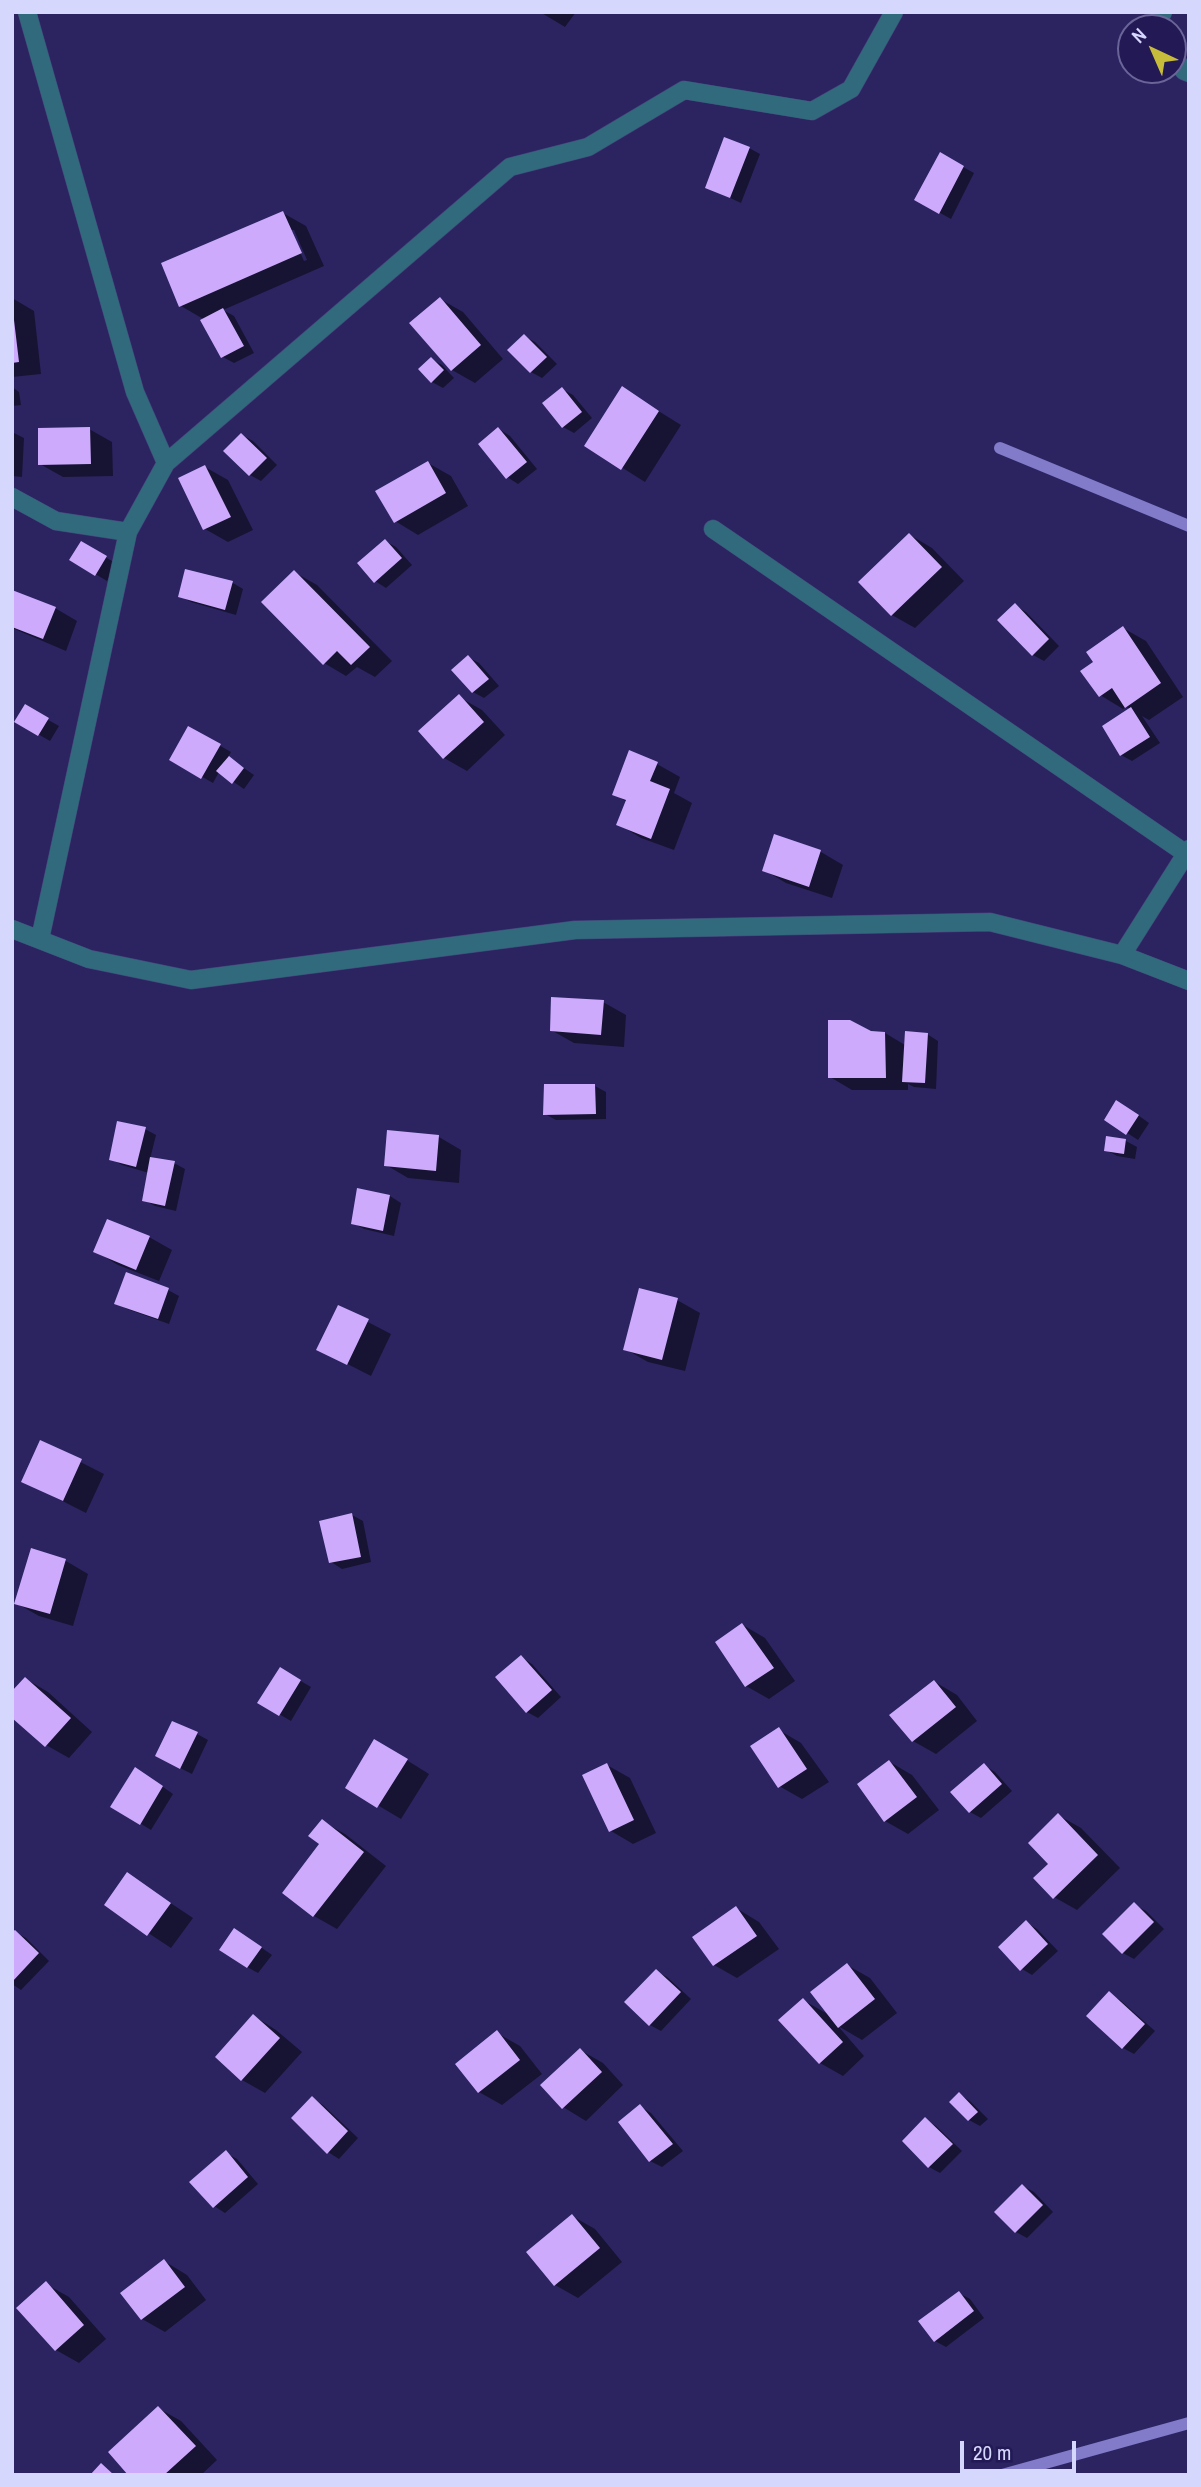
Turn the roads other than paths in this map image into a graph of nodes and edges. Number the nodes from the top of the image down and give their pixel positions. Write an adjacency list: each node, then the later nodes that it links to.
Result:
1 (27, 12): 3 (street)
2 (894, 12): 3 (street)
3 (166, 463): 6 (street)
4 (12, 497): 6 (street)
5 (713, 529): 7 (street)
6 (128, 532): 9 (street)
7 (1187, 851): 10 (street)
8 (12, 929): 9 (street)
9 (40, 939): 10 (street)
10 (1122, 955): 11 (street)
11 (1189, 981)

